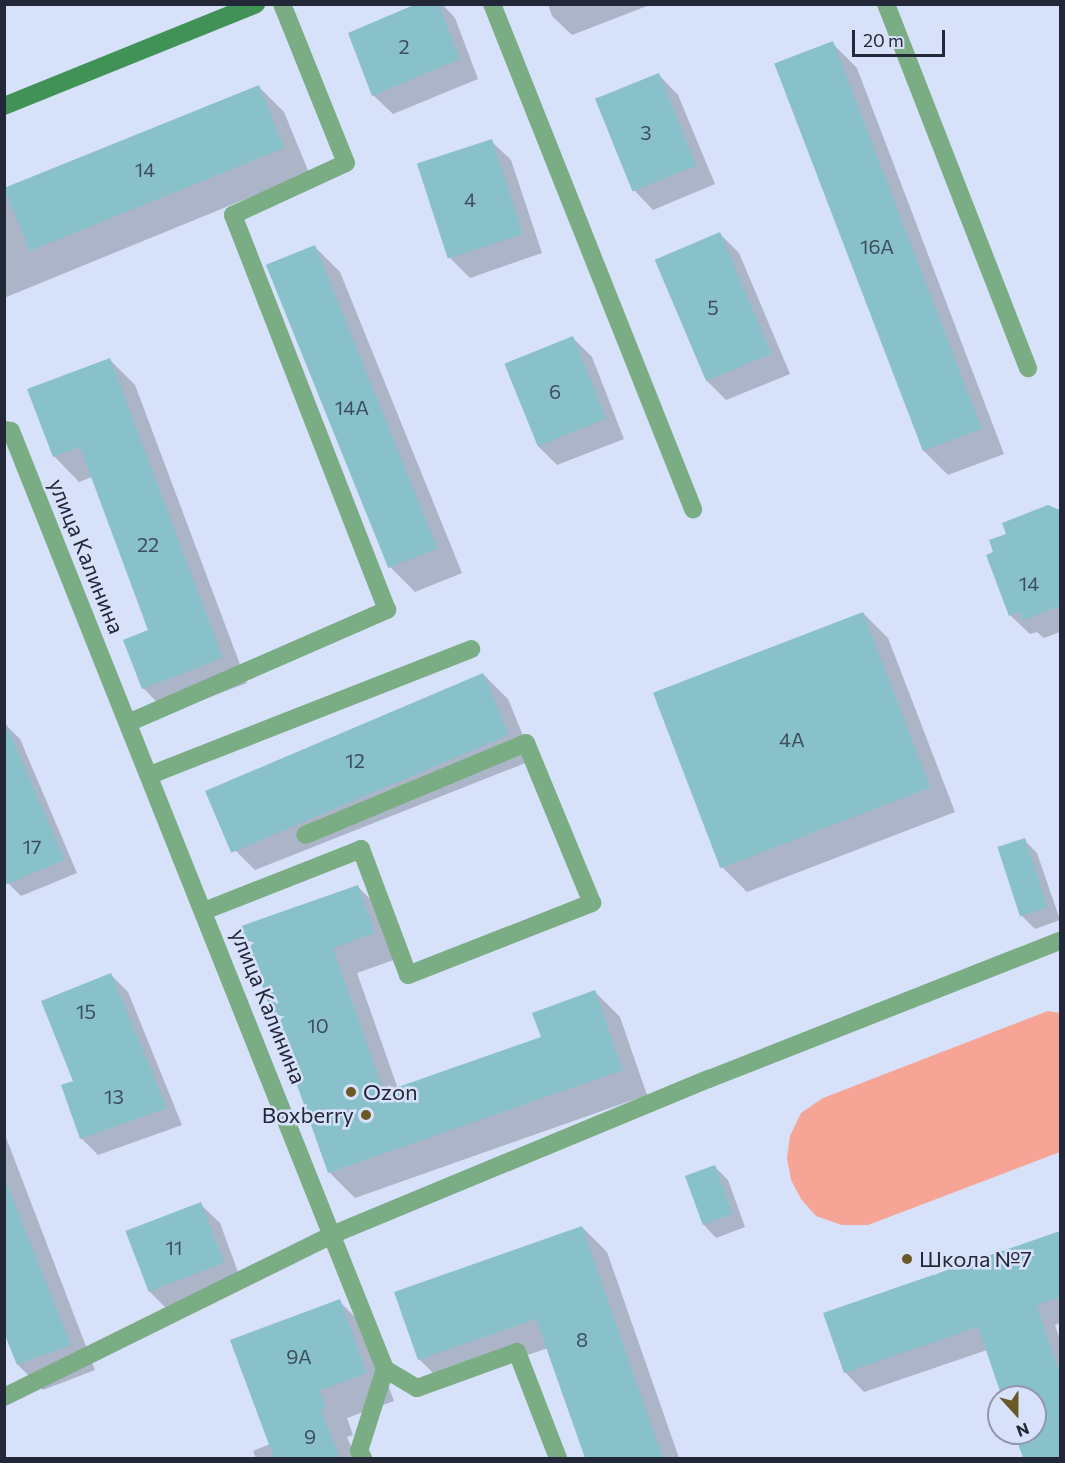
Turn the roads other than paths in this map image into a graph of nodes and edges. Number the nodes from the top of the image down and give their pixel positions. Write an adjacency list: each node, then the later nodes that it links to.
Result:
1 (256, 4): 5 (main road)
2 (282, 4): 10 (street)
3 (492, 4): 8 (street)
4 (886, 4): 6 (street)
5 (4, 106)
6 (1028, 368)
7 (4, 430): 10 (street, улица Калинина)
8 (693, 509)
9 (471, 649): 11 (street)
10 (128, 723): 11 (street, улица Калинина)
11 (150, 775): 13 (street, улица Калинина)
12 (305, 835): 13 (street)
13 (204, 911): 15 (street, улица Калинина)
14 (1060, 941): 15 (street)
15 (334, 1234): 16 (street, улица Калинина); 17 (street)
16 (386, 1369): 18 (street); 19 (street)
17 (5, 1397)
18 (363, 1458)
19 (558, 1458)

